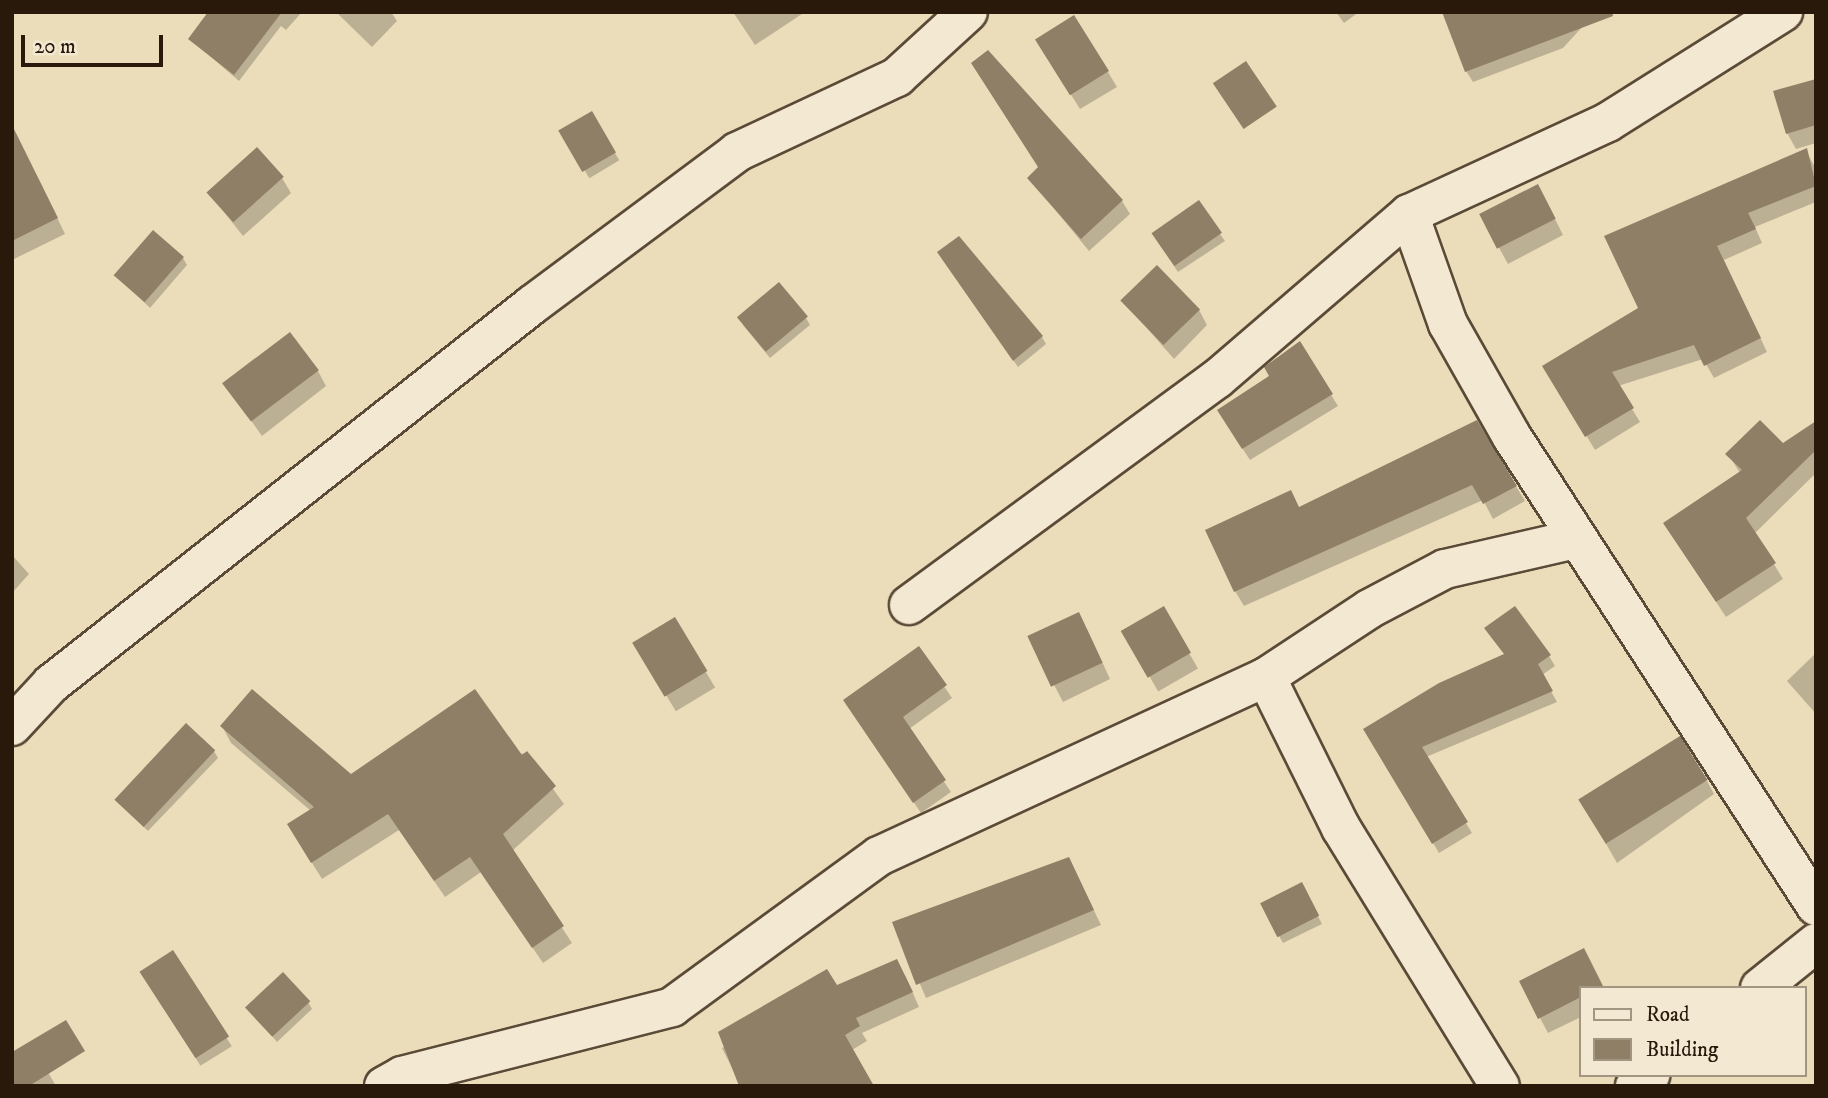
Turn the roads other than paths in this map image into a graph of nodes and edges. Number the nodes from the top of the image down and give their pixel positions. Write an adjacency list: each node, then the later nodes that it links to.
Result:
1 (968, 12): 7 (street)
2 (1783, 12): 3 (street)
3 (1409, 214): 4 (street); 5 (street)
4 (1576, 539): 6 (street); 8 (street)
5 (909, 605)
6 (1266, 677): 11 (street); 12 (street)
7 (12, 726)
8 (1816, 906)
9 (1816, 943): 10 (street)
10 (1762, 986)
11 (384, 1086)
12 (1500, 1086)

